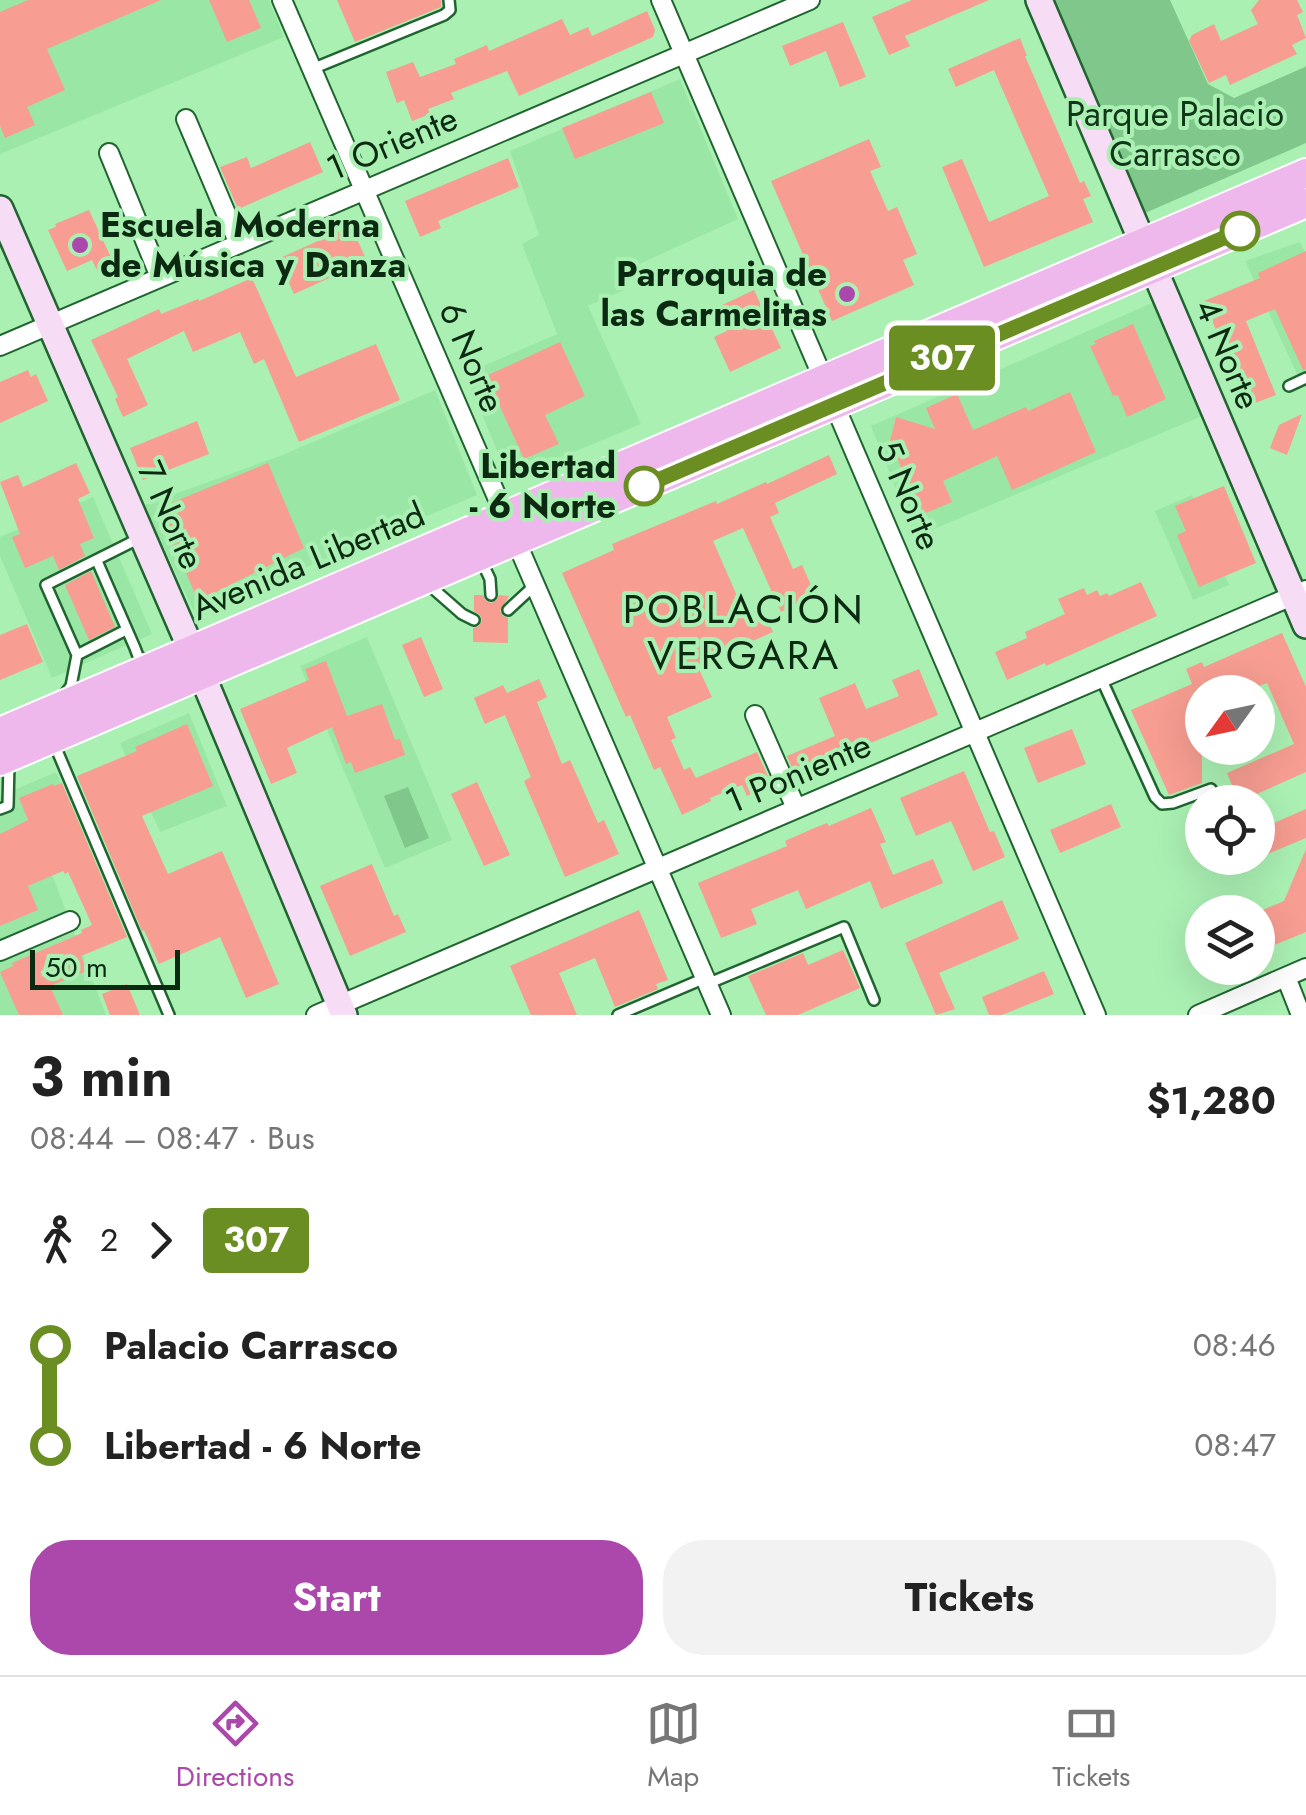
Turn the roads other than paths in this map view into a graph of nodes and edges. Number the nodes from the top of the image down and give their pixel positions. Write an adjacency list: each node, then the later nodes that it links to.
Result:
1 (282, 0): 7 (street, 6 Norte)
2 (449, 0): 7 (lane)
3 (661, 0): 6 (street, 5 Norte)
4 (810, 0): 6 (street, 1 Oriente)
5 (1039, 0): 15 (street, 4 Norte)
6 (684, 54): 11 (street, 1 Oriente); 20 (street, 5 Norte)
7 (312, 69): 11 (street, 6 Norte)
8 (186, 119): 14 (street)
9 (109, 153): 16 (street)
10 (1306, 173): 15 (main road, Avenida Libertad)
11 (364, 190): 14 (street, 1 Oriente); 23 (street, 6 Norte)
12 (1306, 203): 15 (main road, Avenida Libertad)
13 (0, 210): 17 (street, 7 Norte)
14 (238, 244): 16 (street, 1 Oriente)
15 (1147, 255): 20 (main road, Avenida Libertad); 22 (main road, Avenida Libertad); 29 (street, 4 Norte)
16 (160, 278): 17 (street, 1 Oriente)
17 (50, 324): 18 (street, 1 Oriente); 24 (street, 7 Norte)
18 (0, 346)
19 (1306, 378): 21 (lane)
20 (824, 379): 22 (street, 5 Norte); 23 (main road, Avenida Libertad)
21 (1288, 386)
22 (835, 406): 23 (main road, Avenida Libertad); 41 (street, 5 Norte)
23 (510, 528): 25 (main road, Avenida Libertad); 28 (street, 6 Norte); 36 (main road, Avenida Libertad)
24 (142, 537): 26 (lane); 36 (street, 7 Norte)
25 (480, 555): 27 (main road, Avenida Libertad); 30 (lane)
26 (97, 561): 34 (lane); 35 (lane)
27 (423, 579): 32 (lane); 36 (main road, Avenida Libertad)
28 (535, 584): 31 (lane); 46 (street, 6 Norte)
29 (1300, 592): 33 (street, 4 Norte); 38 (street, 1 Poniente)
30 (491, 595)
31 (508, 610)
32 (474, 620)
33 (1306, 625)
34 (126, 630): 35 (lane); 37 (lane)
35 (76, 654): 40 (lane)
36 (196, 663): 37 (main road, Avenida Libertad); 40 (main road, Avenida Libertad); 53 (street, 7 Norte)
37 (155, 667): 40 (main road, Avenida Libertad)
38 (1101, 678): 41 (street, 1 Poniente); 43 (lane)
39 (755, 716): 45 (street)
40 (48, 726): 42 (main road, Avenida Libertad); 54 (lane)
41 (975, 732): 45 (street, 1 Poniente); 57 (street, 5 Norte)
42 (3, 750): 44 (lane)
43 (1185, 799)
44 (0, 808)
45 (796, 808): 46 (street, 1 Poniente)
46 (658, 869): 51 (street, 6 Norte); 53 (street, 1 Poniente)
47 (70, 921): 48 (street)
48 (0, 951)
49 (1306, 968): 50 (street)
50 (1286, 977): 58 (street); 59 (street)
51 (706, 981): 52 (lane); 55 (lane); 56 (street, 6 Norte)
52 (874, 1000)
53 (333, 1012)
54 (168, 1015)
55 (618, 1015)
56 (721, 1015)
57 (1096, 1015)
58 (1198, 1015)
59 (1302, 1015)

